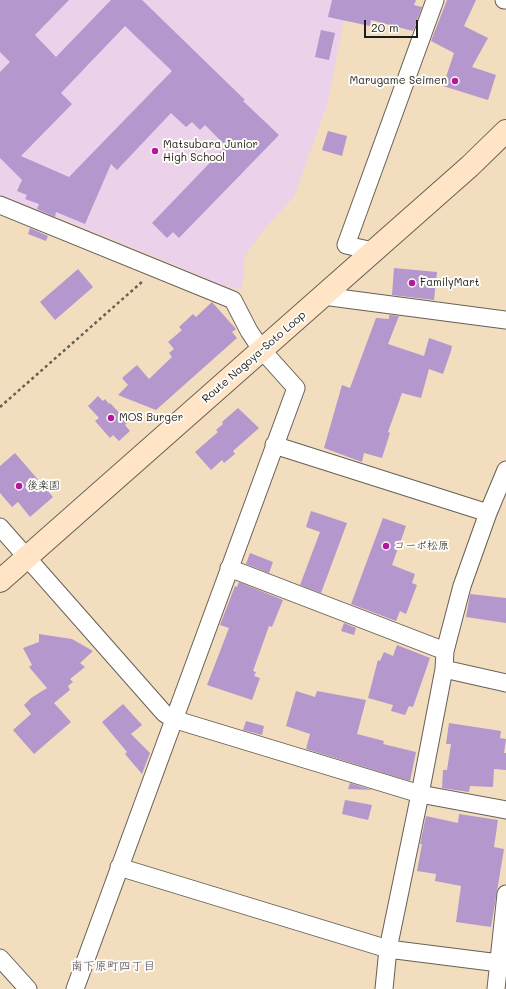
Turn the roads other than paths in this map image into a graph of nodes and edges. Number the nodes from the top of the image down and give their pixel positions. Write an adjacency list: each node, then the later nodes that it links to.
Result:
1 (435, 0): 4 (street)
2 (506, 131): 4 (main road, Route Nagoya-Soto Loop)
3 (0, 205): 7 (street)
4 (373, 251): 5 (main road, Route Nagoya-Soto Loop)
5 (322, 296): 6 (street); 7 (main road, Route Nagoya-Soto Loop)
6 (506, 320)
7 (261, 349): 8 (street); 12 (main road, Route Nagoya-Soto Loop)
8 (274, 445): 10 (street); 13 (street)
9 (506, 470): 10 (street)
10 (488, 513): 15 (street)
11 (0, 527): 12 (street)
12 (27, 557): 14 (main road, Route Nagoya-Soto Loop); 18 (street)
13 (229, 568): 15 (street); 18 (street)
14 (0, 581)
15 (446, 651): 16 (street)
16 (444, 669): 17 (street); 19 (street)
17 (506, 683)
18 (173, 719): 19 (street); 21 (street)
19 (420, 794): 20 (street); 23 (street)
20 (506, 810)
21 (119, 867): 23 (street); 27 (street)
22 (505, 904): 25 (street)
23 (388, 949): 25 (street); 28 (street)
24 (0, 958): 26 (street)
25 (499, 963): 29 (street)
26 (23, 987)
27 (76, 989)
28 (384, 989)
29 (496, 989)

